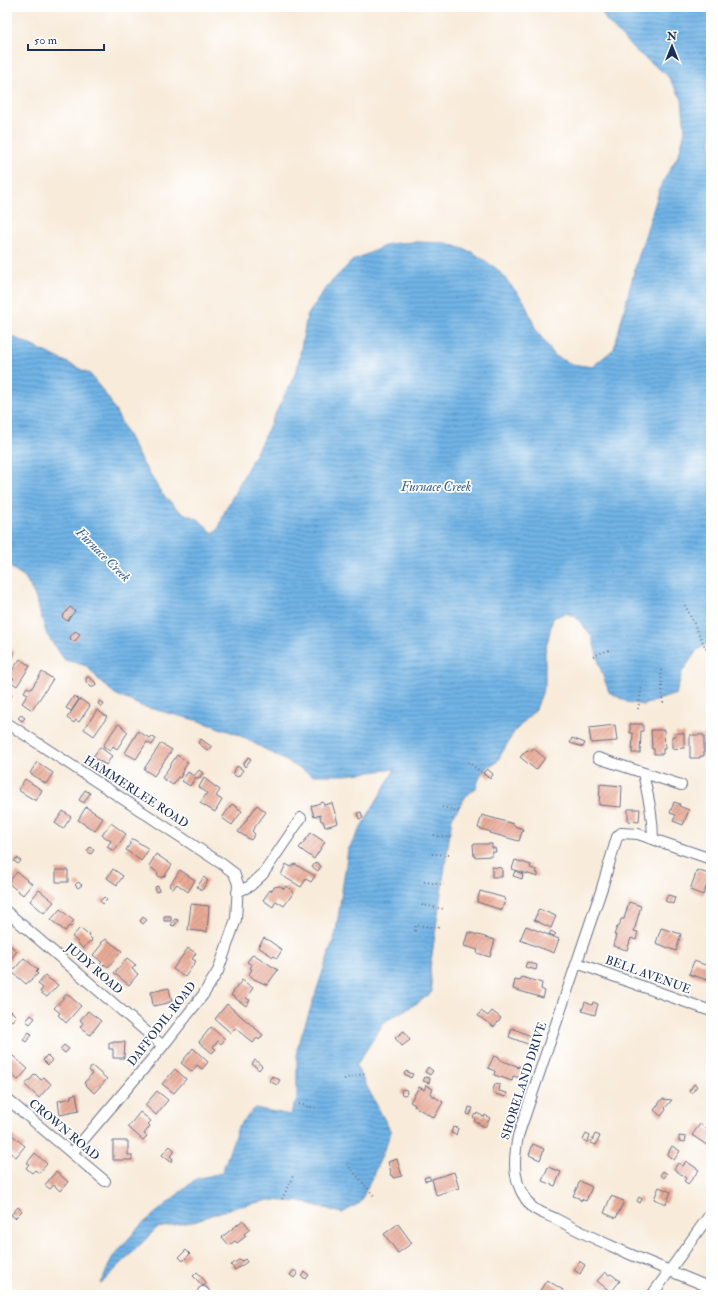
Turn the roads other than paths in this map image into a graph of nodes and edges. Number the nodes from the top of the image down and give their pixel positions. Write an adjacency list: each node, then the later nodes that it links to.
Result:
1 (7, 723): 8 (street, HAMMERLEE ROAD)
2 (598, 758): 3 (street)
3 (643, 773): 4 (street); 6 (street)
4 (681, 785)
5 (301, 818): 8 (street)
6 (653, 839): 7 (street); 10 (street, SHORELAND DRIVE)
7 (711, 859)
8 (237, 892): 12 (street, DAFFODIL ROAD)
9 (7, 912): 12 (street, JUDY ROAD)
10 (577, 963): 11 (street, BELL AVENUE); 17 (street, SHORELAND DRIVE)
11 (711, 1011)
12 (163, 1046): 14 (street, DAFFODIL ROAD)
13 (7, 1099): 14 (street, CROWN ROAD)
14 (72, 1153): 15 (street, CROWN ROAD)
15 (105, 1181)
16 (711, 1213): 17 (street)
17 (670, 1271): 18 (street, SHORELAND DRIVE); 19 (street)
18 (711, 1288)
19 (652, 1295)

